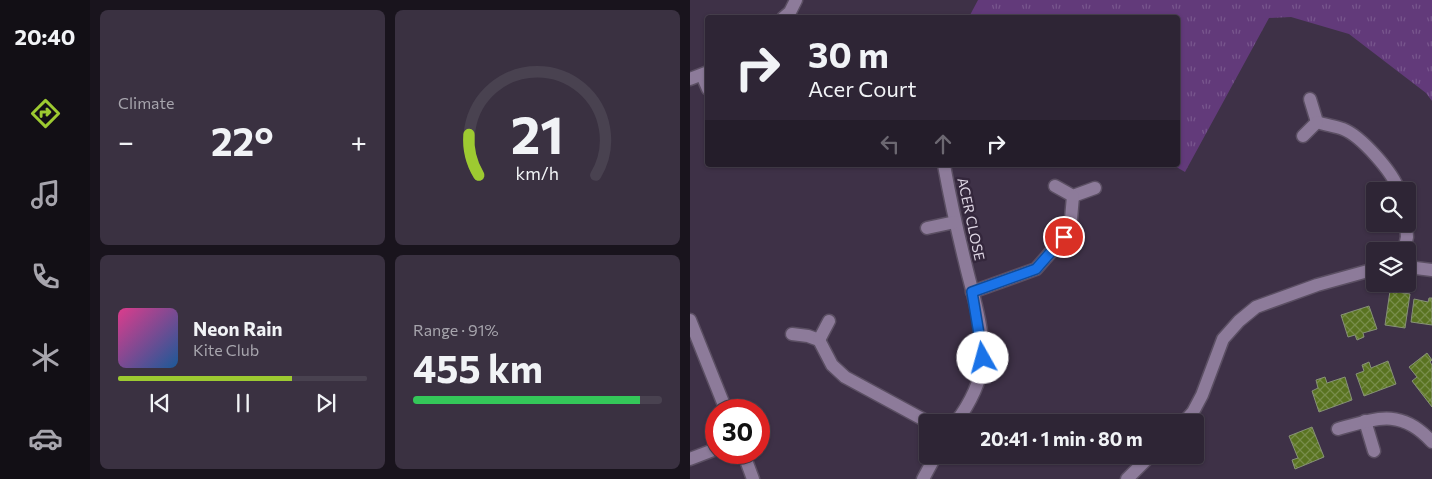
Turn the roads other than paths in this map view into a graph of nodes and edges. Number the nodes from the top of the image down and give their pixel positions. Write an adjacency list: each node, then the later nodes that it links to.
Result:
1 (796, 0): 2 (street)
2 (790, 15)
3 (1310, 99): 4 (street)
4 (1317, 122): 5 (street); 7 (street)
5 (1303, 136)
6 (944, 167): 11 (street, ACER CLOSE)
7 (1395, 182)
8 (1055, 186): 10 (street)
9 (1095, 188): 10 (street)
10 (1073, 196): 16 (street)
11 (955, 222): 12 (street); 16 (street, ACER CLOSE)
12 (927, 228)
13 (1416, 268): 14 (street)
14 (1432, 270)
15 (1366, 271): 23 (street)
16 (972, 292): 22 (street, ACER CLOSE)
17 (690, 320): 21 (street)
18 (829, 322): 20 (street)
19 (792, 334): 20 (street)
20 (819, 340): 24 (street)
21 (722, 399)
22 (962, 414)
23 (1191, 414)
24 (919, 417)
25 (1365, 421): 26 (street); 27 (street); 28 (street)
26 (1338, 429)
27 (1432, 442)
28 (1374, 451)
29 (705, 453): 30 (street)
30 (690, 459)
31 (747, 464): 34 (street)
32 (931, 464): 35 (street)
33 (1142, 464): 36 (street)
34 (753, 479)
35 (923, 479)
36 (1127, 479)

